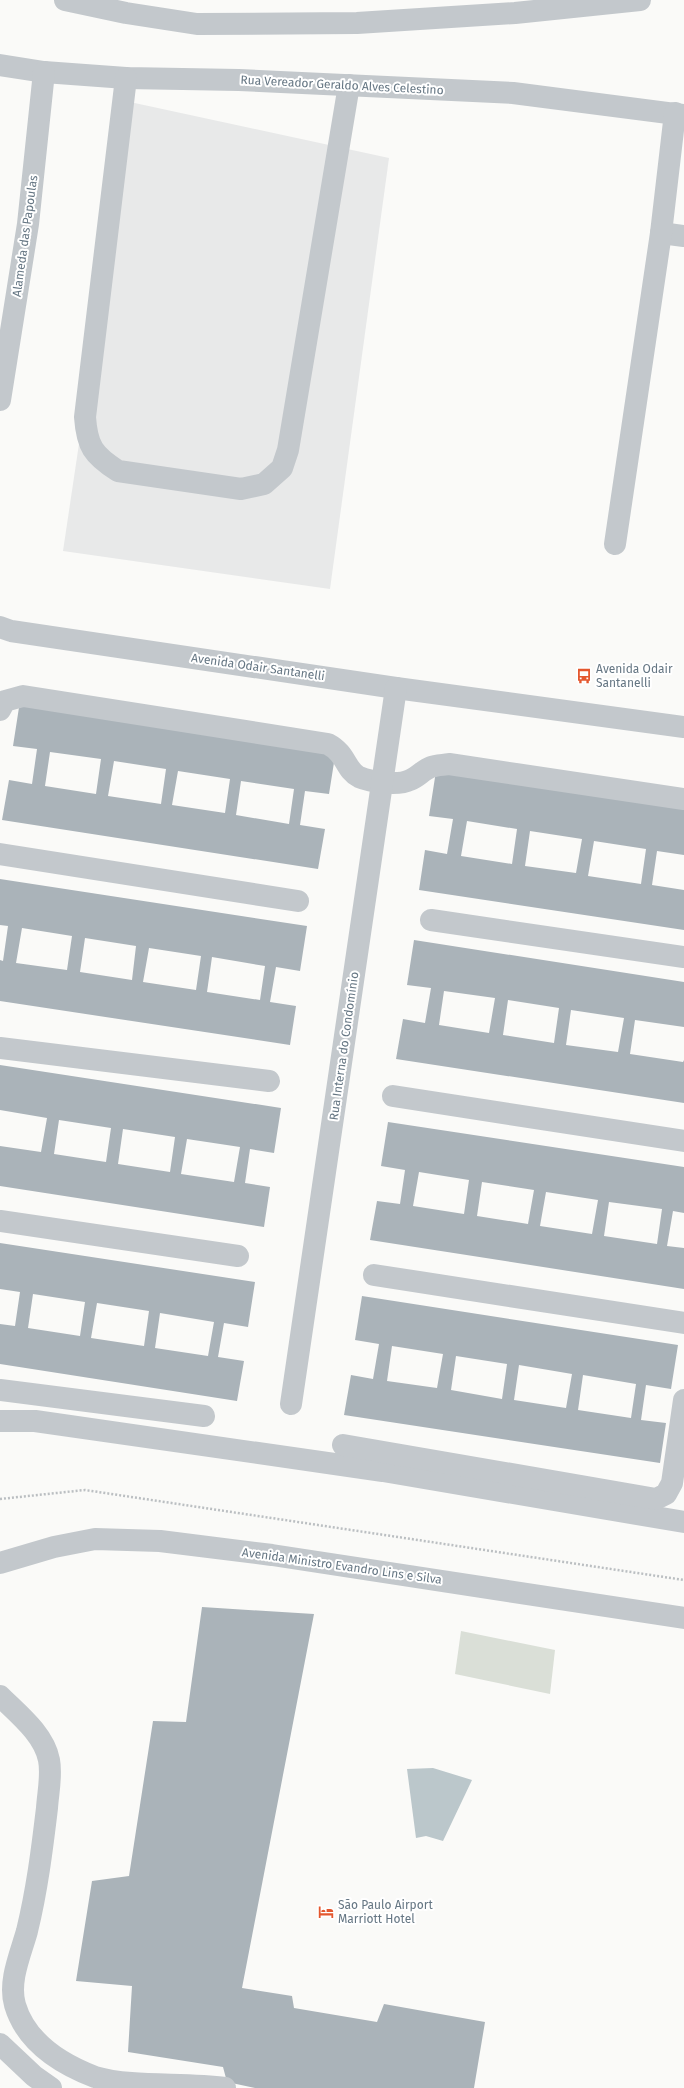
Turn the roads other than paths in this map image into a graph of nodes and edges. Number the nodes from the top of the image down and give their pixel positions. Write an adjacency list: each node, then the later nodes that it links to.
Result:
1 (65, 0): 2 (street)
2 (640, 0)
3 (0, 64): 4 (street, Rua Vereador Geraldo Alves Celestino)
4 (44, 72): 5 (street, Rua Vereador Geraldo Alves Celestino); 10 (street, Alameda das Papoulas)
5 (126, 78): 6 (street, Rua Vereador Geraldo Alves Celestino); 6 (street)
6 (349, 85): 7 (street, Rua Vereador Geraldo Alves Celestino)
7 (679, 114): 8 (street)
8 (661, 233): 9 (street); 11 (street)
9 (684, 236)
10 (0, 400)
11 (614, 544)
12 (0, 627): 13 (street, Avenida Odair Santanelli)
13 (396, 688): 15 (street, Avenida Odair Santanelli); 16 (street, Rua Interna do Condomínio)
14 (0, 710): 16 (street)
15 (684, 727)
16 (382, 783): 17 (street); 32 (street, Rua Interna do Condomínio)
17 (684, 798)
18 (0, 854): 19 (street)
19 (298, 901)
20 (430, 920): 21 (street)
21 (684, 957)
22 (0, 1048): 23 (street)
23 (268, 1081)
24 (393, 1096): 25 (street)
25 (684, 1141)
26 (0, 1221): 27 (street)
27 (238, 1256)
28 (374, 1275): 29 (street)
29 (684, 1323)
30 (0, 1390): 33 (street)
31 (684, 1400): 35 (street)
32 (291, 1404)
33 (204, 1416)
34 (0, 1421): 36 (street)
35 (344, 1445)
36 (684, 1521)
37 (0, 1563): 38 (street, Avenida Ministro Evandro Lins e Silva)
38 (684, 1618)
39 (0, 1696): 40 (street)
40 (8, 1968): 42 (street)
41 (0, 2044): 43 (street)
42 (173, 2086): 44 (street)
43 (51, 2088)
44 (225, 2088)

